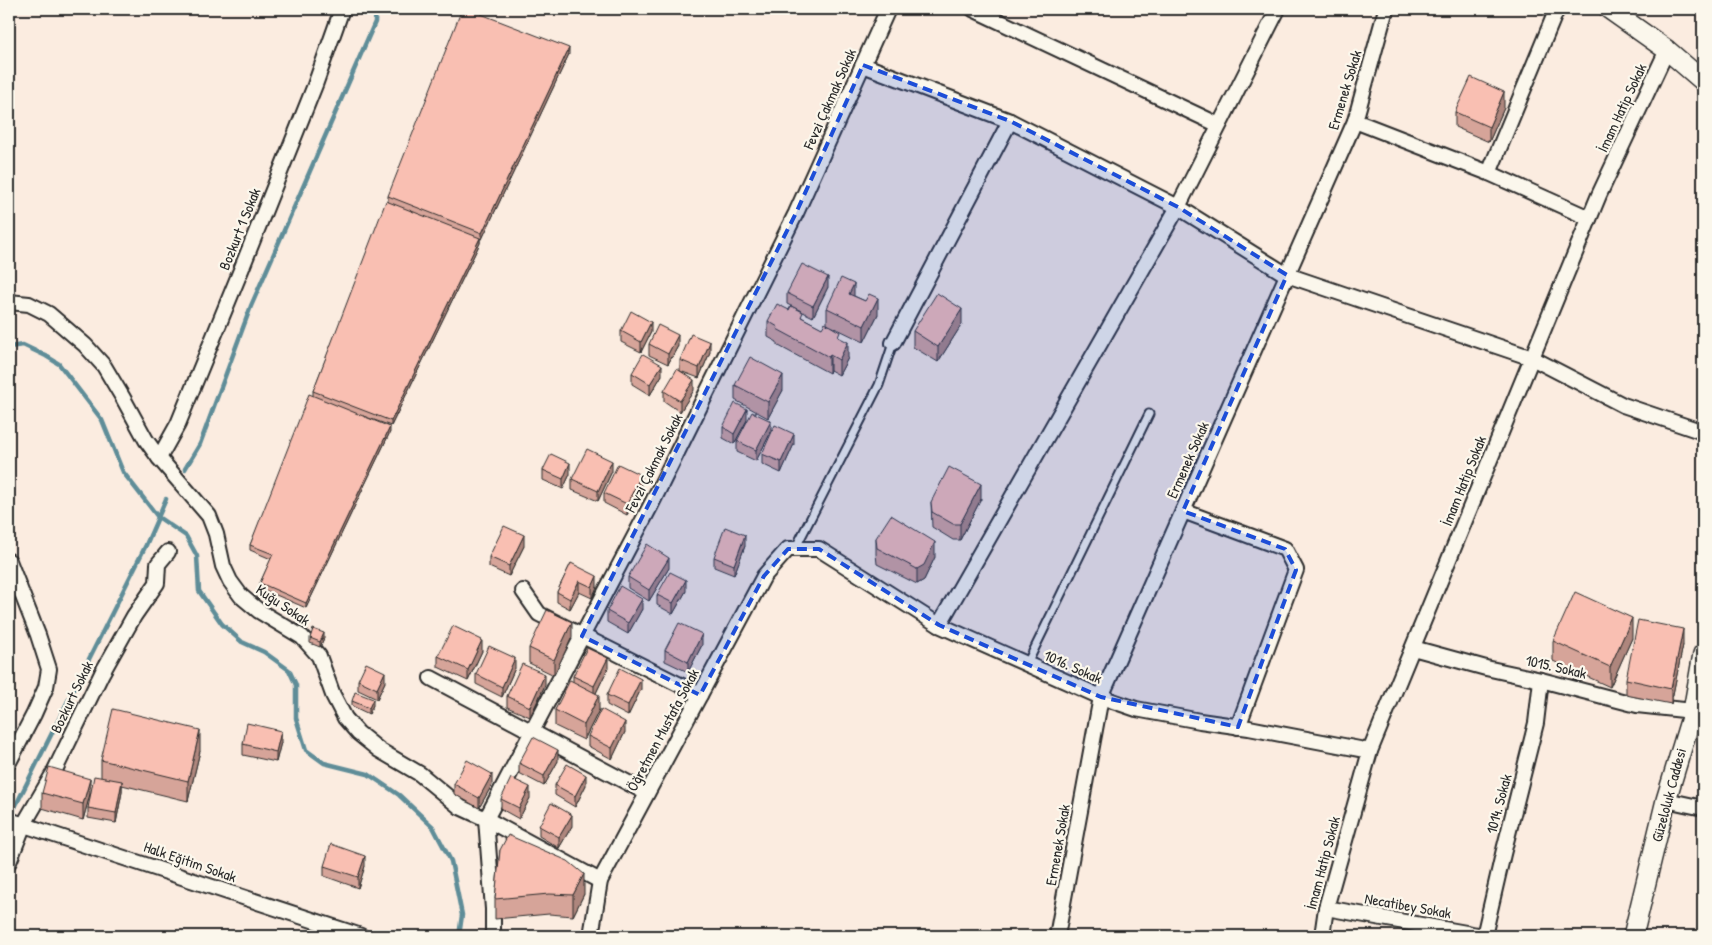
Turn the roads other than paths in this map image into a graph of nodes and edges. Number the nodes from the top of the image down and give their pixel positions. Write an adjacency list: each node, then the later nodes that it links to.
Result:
1 (342, 9): 23 (street, Bozkurt 1 Sokak)
2 (888, 9): 9 (street, Fevzi Çakmak Sokak)
3 (973, 9): 13 (street)
4 (1278, 9): 13 (street)
5 (1386, 9): 12 (street, Ermenek Sokak)
6 (1557, 9): 14 (street)
7 (1609, 9): 8 (main road)
8 (1667, 50): 10 (main road); 16 (street, İmam Hatip Sokak)
9 (863, 65): 11 (street); 30 (street, Fevzi Çakmak Sokak)
10 (1703, 81)
11 (1010, 121): 15 (street); 19 (street)
12 (1355, 121): 14 (street); 17 (street, Ermenek Sokak)
13 (1219, 125): 15 (street)
14 (1489, 173): 16 (street)
15 (1178, 207): 17 (street); 29 (street)
16 (1589, 218): 20 (street, İmam Hatip Sokak)
17 (1287, 275): 20 (street); 24 (street, Ermenek Sokak)
18 (9, 302): 23 (street, Kuğu Sokak)
19 (893, 343): 25 (lane)
20 (1532, 358): 22 (street); 31 (street, İmam Hatip Sokak)
21 (1148, 414): 33 (lane)
22 (1703, 432)
23 (159, 458): 46 (street, Kuğu Sokak)
24 (1183, 512): 37 (street, Ermenek Sokak); 39 (street)
25 (791, 549): 29 (street, 1016. Sokak); 36 (street, Öğretmen Mustafa Sokak)
26 (168, 552): 48 (street, Bozkurt Sokak)
27 (9, 561): 42 (street)
28 (523, 591): 30 (street)
29 (939, 624): 33 (street, 1016. Sokak)
30 (582, 636): 36 (street); 40 (street, Fevzi Çakmak Sokak)
31 (1413, 648): 35 (street, 1015. Sokak); 41 (street, İmam Hatip Sokak)
32 (1703, 654): 38 (main road, Güzeloluk Caddesi)
33 (1027, 664): 37 (street, 1016. Sokak)
34 (431, 678): 40 (street)
35 (1541, 680): 38 (street, 1015. Sokak); 58 (street, 1014. Sokak)
36 (700, 695): 43 (street, Öğretmen Mustafa Sokak)
37 (1101, 698): 39 (street, 1016. Sokak); 56 (street, Ermenek Sokak)
38 (1693, 711): 44 (main road, Güzeloluk Caddesi)
39 (1238, 727): 41 (street, 1016. Sokak)
40 (532, 732): 43 (street); 46 (street, Fevzi Çakmak Sokak)
41 (1370, 751): 51 (street, İmam Hatip Sokak)
42 (9, 762)
43 (647, 793): 50 (street, Öğretmen Mustafa Sokak)
44 (1666, 800): 45 (street); 59 (main road, Güzeloluk Caddesi)
45 (1703, 808)
46 (486, 819): 50 (street, Kuğu Sokak); 54 (street)
47 (9, 820): 48 (street, Halk Eğitim Sokak)
48 (24, 824): 49 (street, Bozkurt Sokak); 53 (street, Halk Eğitim Sokak)
49 (9, 862)
50 (600, 881): 55 (street, Öğretmen Mustafa Sokak)
51 (1326, 908): 52 (street, Necatibey Sokak); 57 (street, İmam Hatip Sokak)
52 (1448, 933): 58 (street, Necatibey Sokak)
53 (361, 936)
54 (493, 936)
55 (591, 936)
56 (1058, 936)
57 (1322, 936)
58 (1483, 936)
59 (1633, 936)

